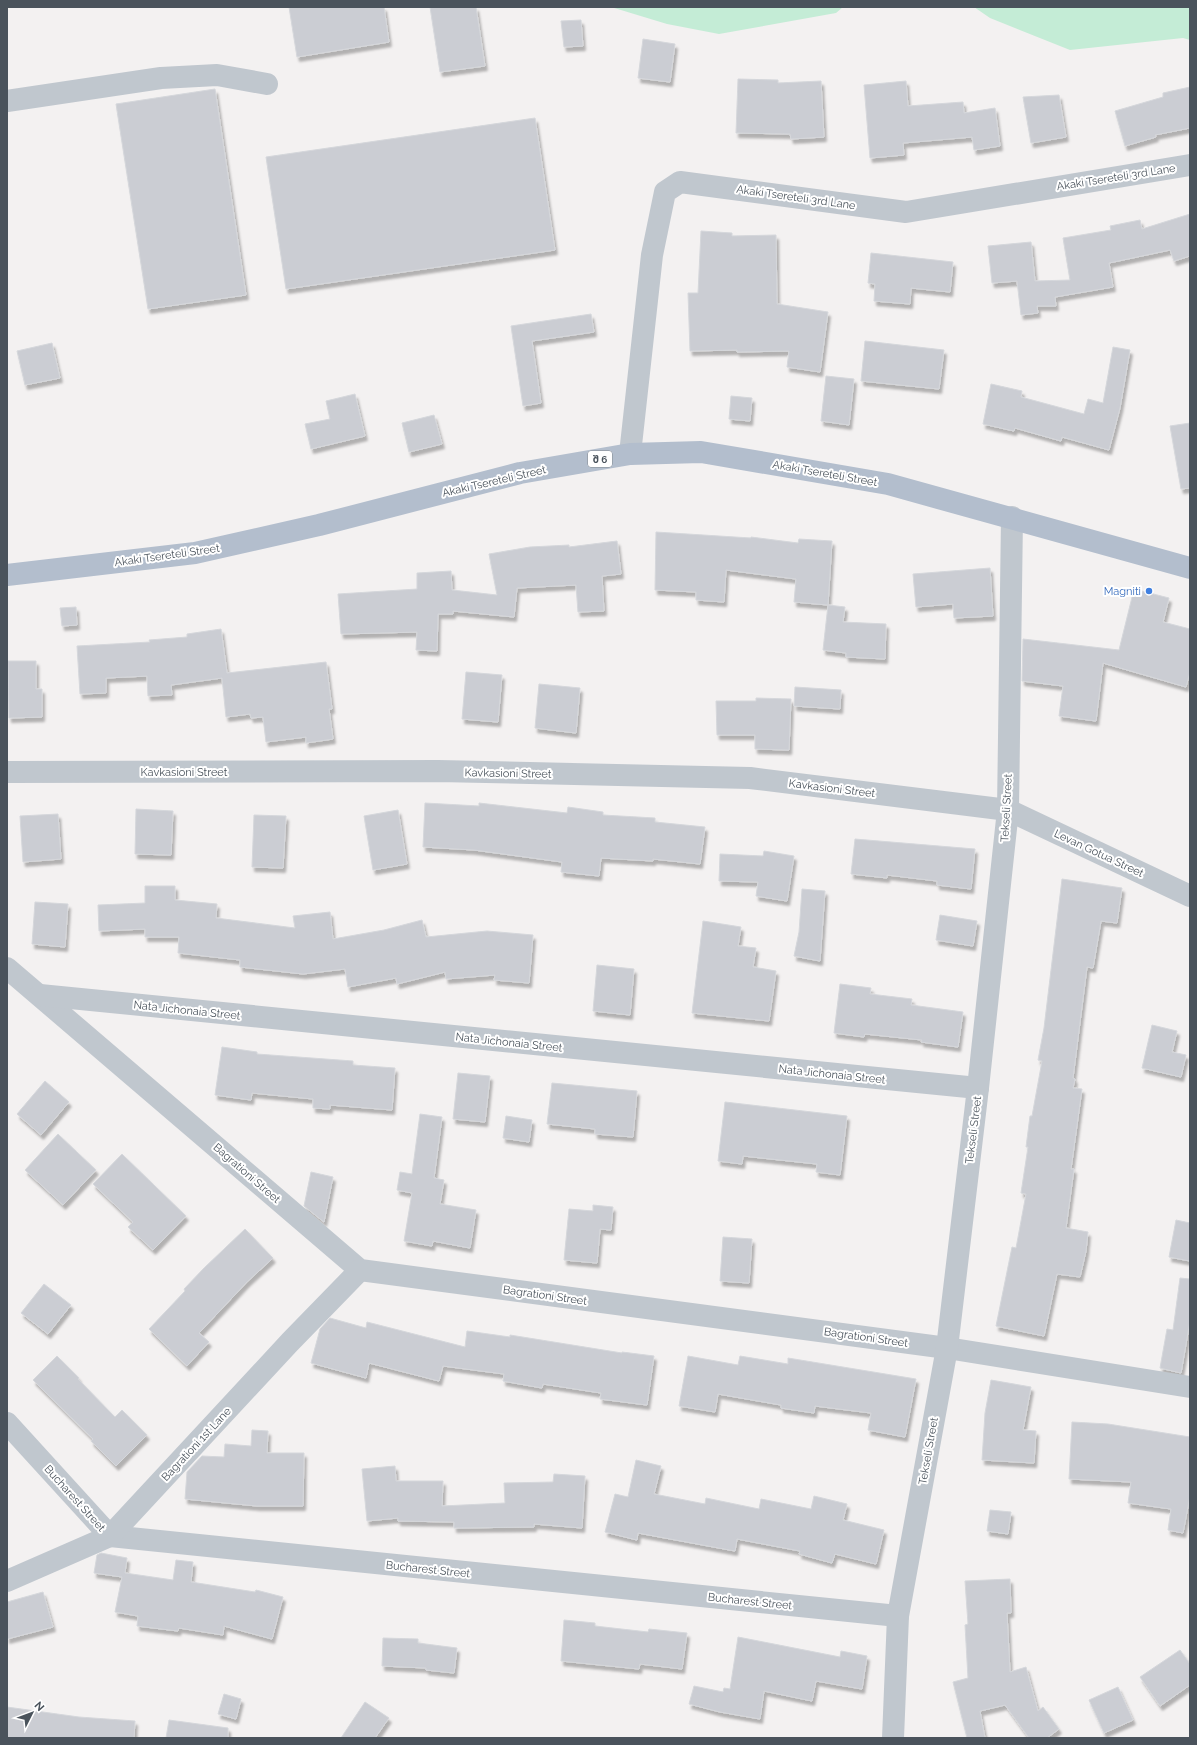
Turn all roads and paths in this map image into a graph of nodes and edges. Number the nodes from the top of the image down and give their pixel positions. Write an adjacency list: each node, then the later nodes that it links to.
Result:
1 (268, 84): 2 (street)
2 (7, 101)
3 (1190, 165): 4 (street, Akaki Tsereteli 3rd Lane)
4 (630, 454): 5 (main road, Akaki Tsereteli Street / შ 6); 7 (main road, Akaki Tsereteli Street / შ 6)
5 (1012, 517): 6 (main road, Akaki Tsereteli Street / შ 6); 9 (street, Tekseli Street)
6 (1190, 568)
7 (7, 576)
8 (7, 772): 9 (street, Kavkasioni Street)
9 (1008, 810): 10 (street, Levan Gotua Street); 13 (street, Tekseli Street)
10 (1190, 896)
11 (7, 968): 12 (street, Bagrationi Street)
12 (40, 995): 13 (street, Nata Jichonaia Street); 14 (street, Bagrationi Street)
13 (978, 1088): 15 (street, Tekseli Street)
14 (360, 1270): 15 (street, Bagrationi Street); 18 (street, Bagrationi 1st Lane)
15 (947, 1348): 16 (street, Bagrationi Street); 20 (street, Tekseli Street)
16 (1190, 1387)
17 (7, 1423): 18 (street, Bucharest Street)
18 (110, 1536): 19 (street, Bagrationi 1st Lane); 20 (street, Bucharest Street)
19 (7, 1581)
20 (898, 1616): 21 (street, Tekseli Street)
21 (893, 1738)

